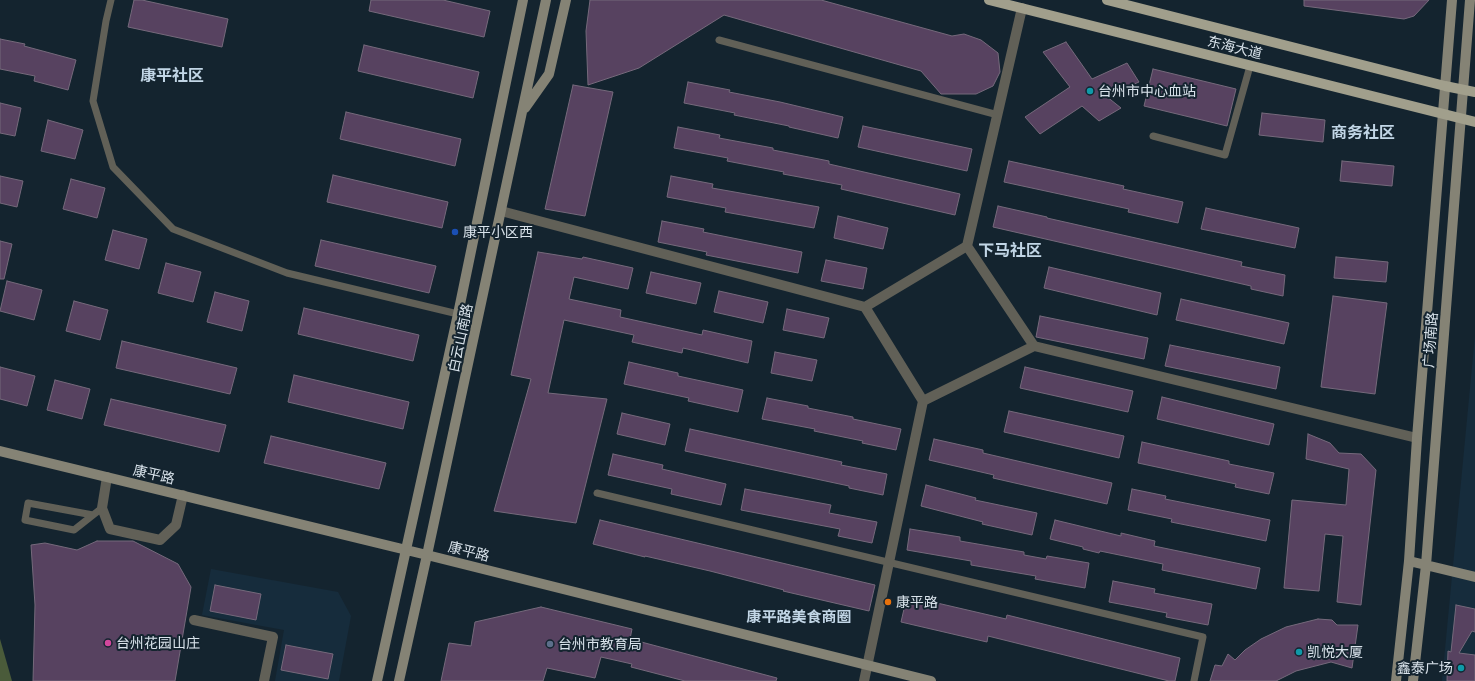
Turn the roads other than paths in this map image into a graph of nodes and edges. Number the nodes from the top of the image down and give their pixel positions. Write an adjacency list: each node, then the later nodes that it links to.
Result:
1 (111, 0): 24 (lane)
2 (523, 0): 24 (main road, 白云山南路)
3 (546, 0): 15 (main road, 白云山南路)
4 (566, 0): 15 (main road)
5 (989, 0): 9 (main road, 东海大道)
6 (1107, 0): 12 (main road, 东海大道)
7 (1452, 0): 12 (main road, 广场南路)
8 (1470, 0): 13 (main road, 广场南路)
9 (1022, 8): 11 (main road, 东海大道); 17 (street)
10 (719, 40): 17 (lane)
11 (1250, 66): 16 (main road, 东海大道); 20 (lane)
12 (1445, 86): 13 (main road, 东海大道); 16 (main road, 广场南路)
13 (1462, 89): 14 (main road, 东海大道); 18 (main road, 广场南路)
14 (1475, 92)
15 (522, 113): 21 (main road, 白云山南路)
16 (1443, 114): 18 (main road, 东海大道); 27 (main road, 广场南路)
17 (998, 115): 22 (street)
18 (1460, 119): 19 (main road, 东海大道); 38 (main road, 广场南路)
19 (1475, 122)
20 (1153, 136)
21 (501, 211): 23 (street); 35 (main road, 白云山南路)
22 (967, 246): 23 (street); 25 (street)
23 (865, 307): 26 (street)
24 (458, 314): 34 (main road, 白云山南路)
25 (1034, 346): 26 (street); 27 (street)
26 (923, 401): 37 (street)
27 (1417, 438): 36 (main road, 广场南路)
28 (0, 451): 29 (main road, 康平路)
29 (107, 477): 31 (main road, 康平路); 32 (street)
30 (597, 493): 37 (lane)
31 (183, 496): 32 (street); 34 (main road, 康平路)
32 (102, 508): 33 (lane)
33 (93, 514): 33 (lane)
34 (407, 551): 35 (main road, 康平路); 43 (main road, 白云山南路)
35 (428, 555): 41 (main road, 康平路); 44 (main road, 白云山南路)
36 (1408, 561): 38 (main road); 48 (main road, 广场南路)
37 (889, 562): 41 (street); 47 (lane)
38 (1426, 565): 39 (main road); 49 (main road, 广场南路)
39 (1475, 577)
40 (194, 620): 42 (street)
41 (867, 665): 45 (street); 46 (main road, 康平路)
42 (264, 681)
43 (377, 681)
44 (399, 681)
45 (864, 681)
46 (931, 681)
47 (1194, 681)
48 (1396, 681)
49 (1413, 681)

